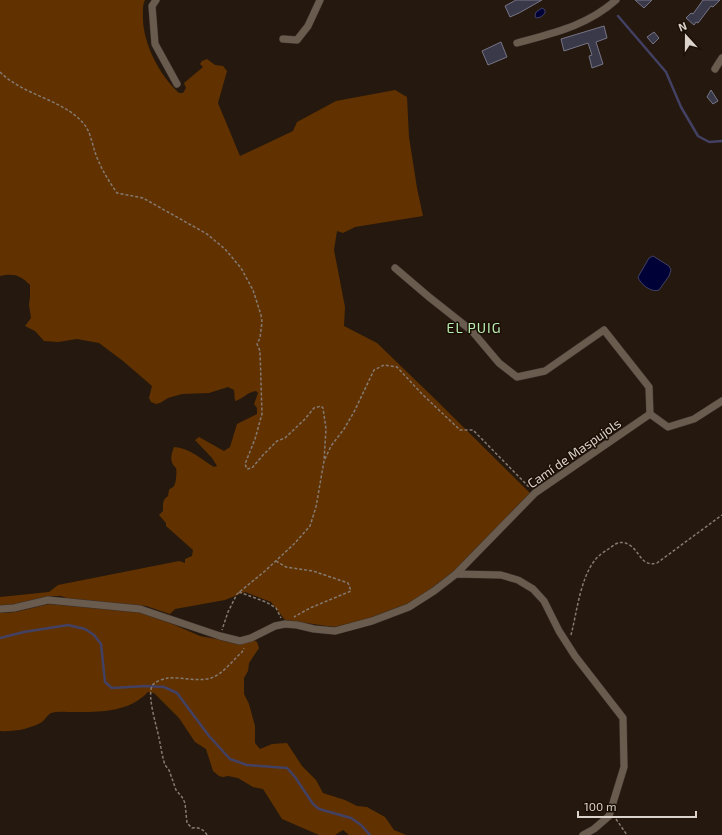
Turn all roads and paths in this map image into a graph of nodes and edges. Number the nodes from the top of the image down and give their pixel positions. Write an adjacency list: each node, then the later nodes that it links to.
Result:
1 (156, 0): 9 (street)
2 (320, 0): 4 (street)
3 (616, 0): 5 (street)
4 (283, 39)
5 (517, 43)
6 (722, 58): 7 (street)
7 (715, 68)
8 (0, 72): 13 (path)
9 (177, 84)
10 (395, 268): 12 (street)
11 (722, 401): 12 (street)
12 (650, 414): 14 (street, Camí de Maspujols)
13 (324, 461): 14 (path); 16 (path)
14 (535, 493): 17 (street, Camí de Maspujols)
15 (722, 515): 24 (path)
16 (276, 561): 18 (path); 20 (path)
17 (456, 574): 21 (street, Camí de Maspujols); 24 (street)
18 (239, 592): 21 (path); 22 (path)
19 (0, 609): 22 (street)
20 (290, 619)
21 (279, 626): 23 (street, Camí de Maspujols)
22 (220, 636): 23 (street)
23 (246, 639): 27 (path)
24 (569, 647): 25 (street)
25 (609, 816): 26 (path); 28 (street)
26 (627, 834)
27 (207, 835)
28 (583, 835)

